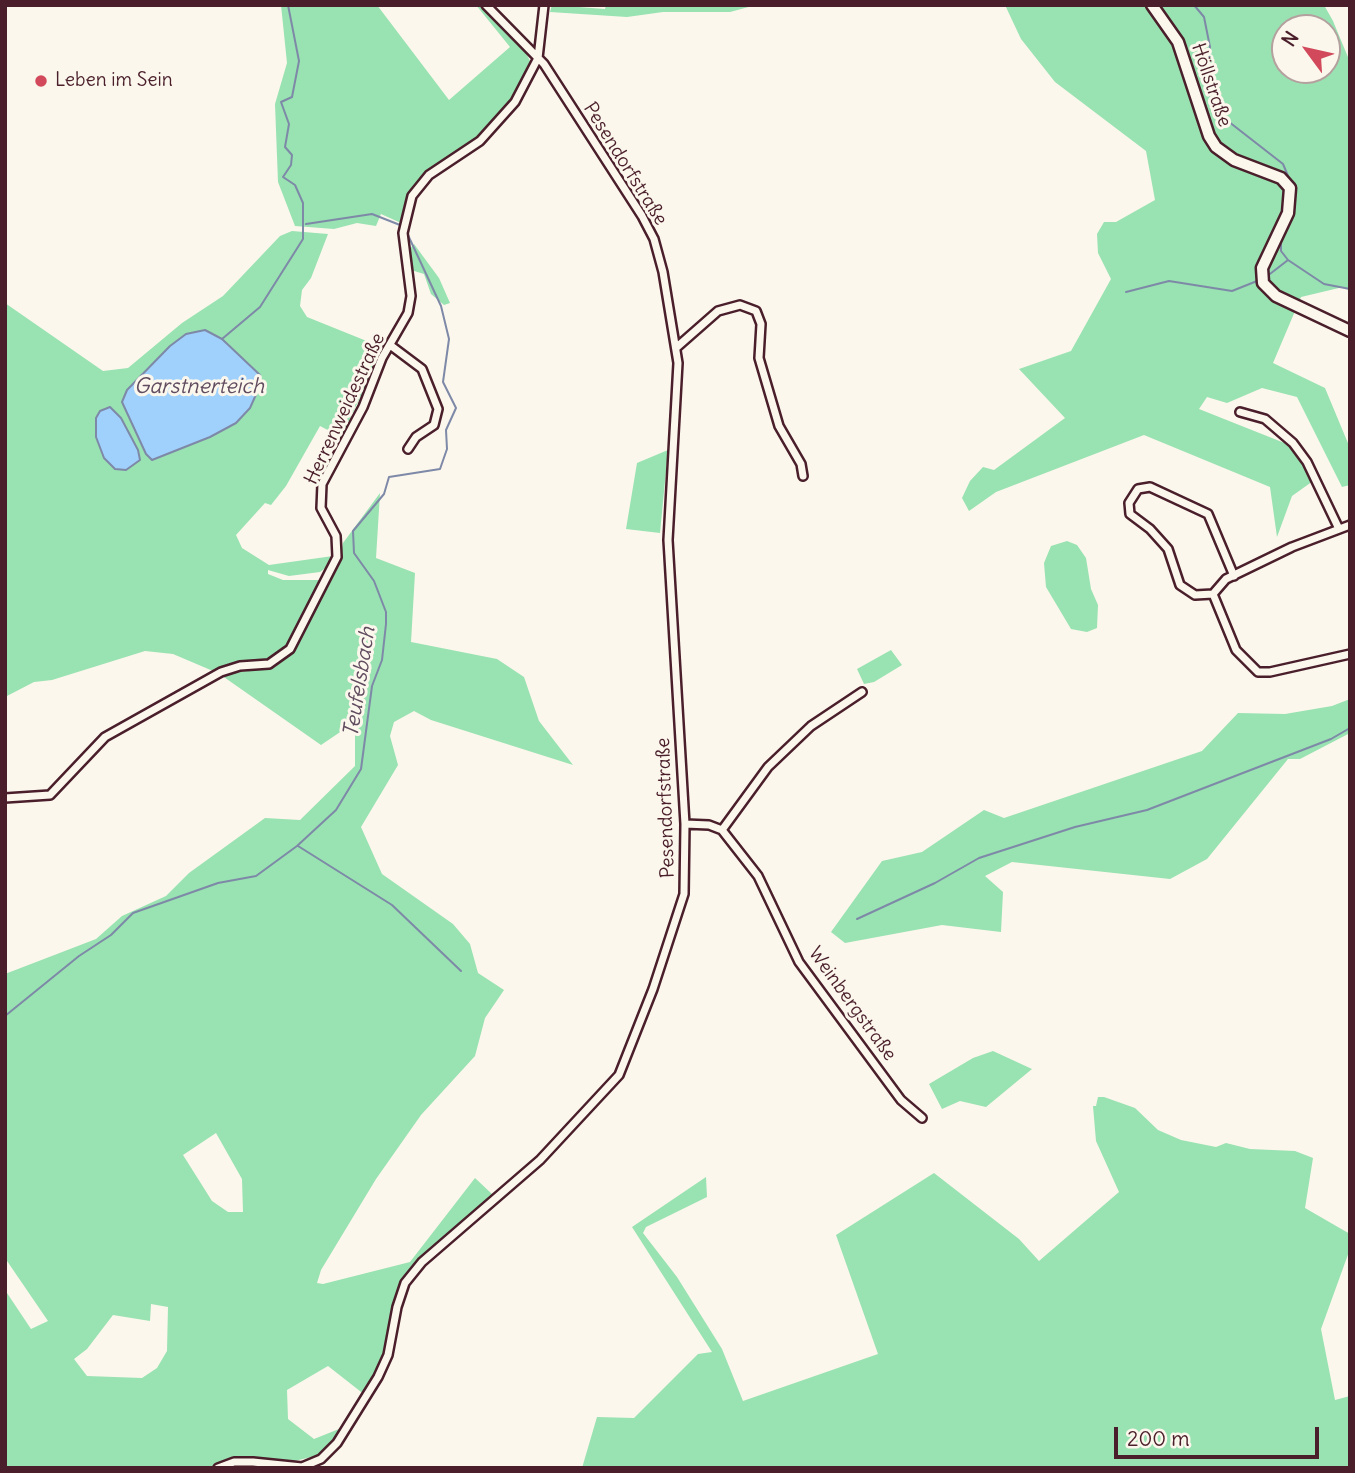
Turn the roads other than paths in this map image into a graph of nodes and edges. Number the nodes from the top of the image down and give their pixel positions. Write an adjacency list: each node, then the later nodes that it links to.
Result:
1 (486, 5): 4 (street, Pesendorfstraße)
2 (544, 5): 4 (street)
3 (1152, 5): 5 (street, Höllstraße)
4 (538, 58): 6 (street, Herrenweidestraße); 7 (street, Pesendorfstraße)
5 (1350, 331)
6 (390, 345): 9 (street); 17 (street, Herrenweidestraße)
7 (677, 347): 10 (street); 18 (street, Pesendorfstraße)
8 (1240, 412): 12 (street)
9 (408, 449)
10 (803, 476)
11 (1350, 525): 12 (street)
12 (1339, 529): 13 (street)
13 (1234, 576): 14 (street); 14 (street)
14 (1213, 594): 15 (street)
15 (1350, 654)
16 (862, 692): 19 (street)
17 (5, 798)
18 (685, 824): 19 (street); 21 (street, Pesendorfstraße)
19 (722, 830): 20 (street, Weinbergstraße)
20 (922, 1118)
21 (321, 1459): 22 (street); 23 (street)
22 (218, 1468)
23 (322, 1468)

